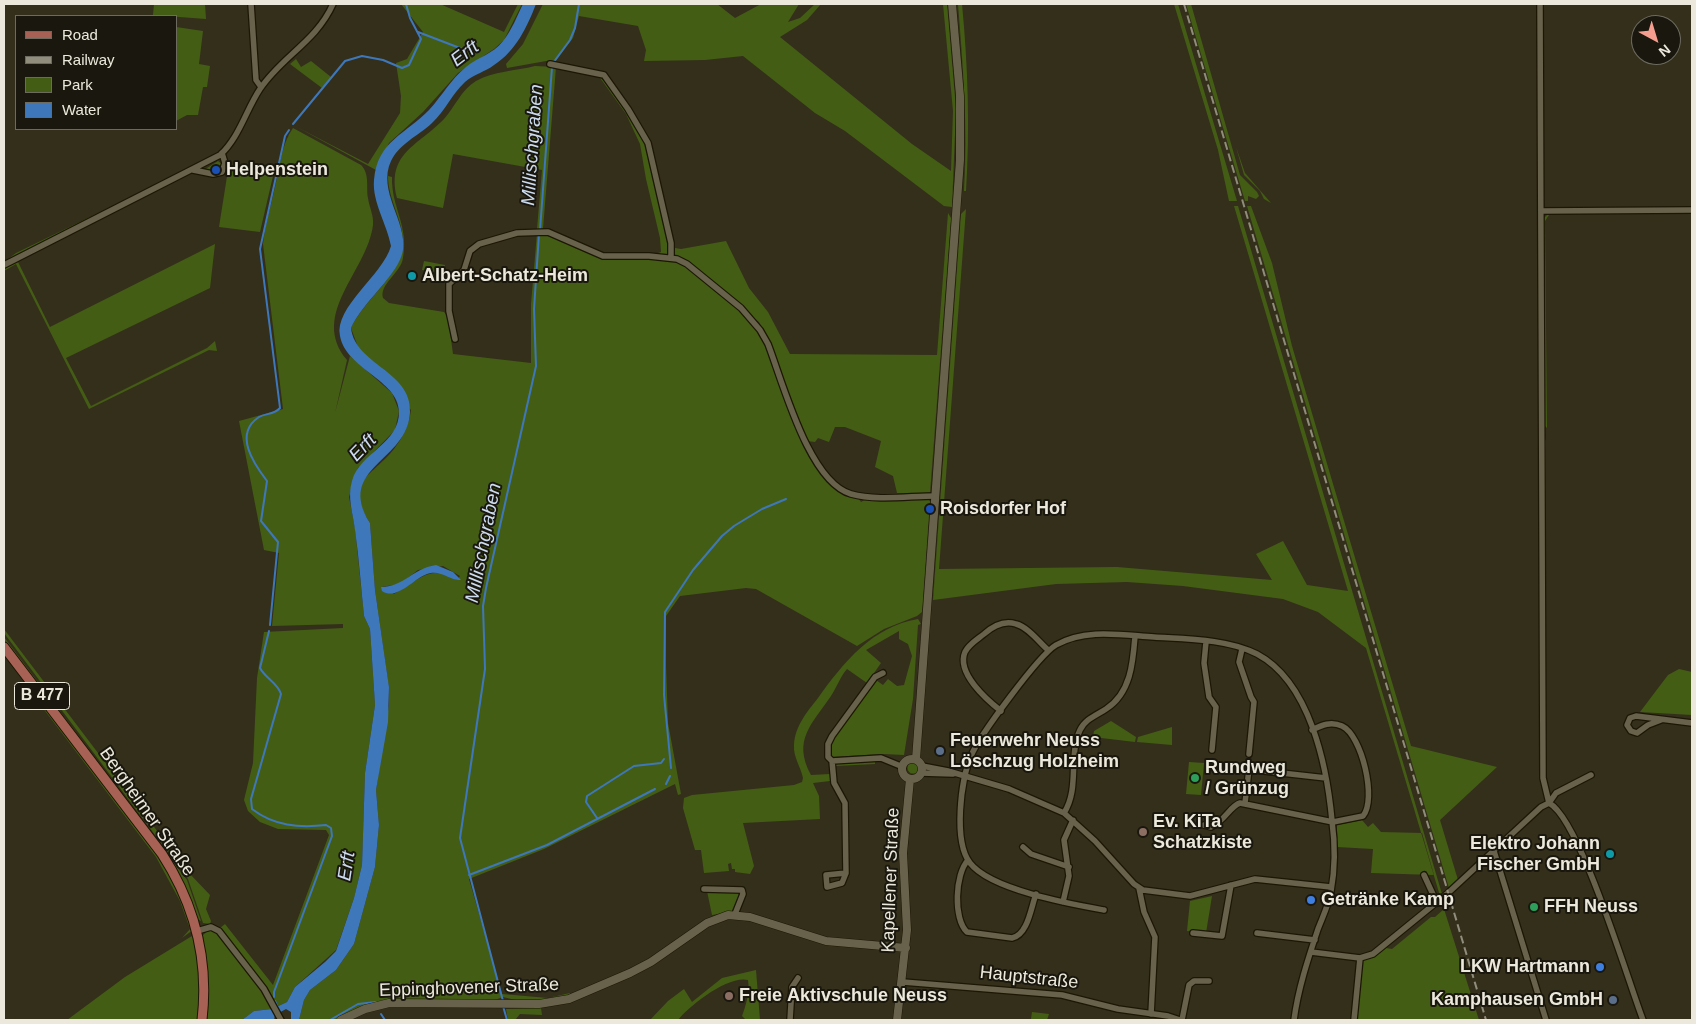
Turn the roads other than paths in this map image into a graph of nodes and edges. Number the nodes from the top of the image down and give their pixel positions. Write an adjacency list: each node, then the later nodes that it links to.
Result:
1 (251, 4): 6 (street)
2 (332, 4): 6 (street)
3 (952, 4): 14 (main road)
4 (1540, 4): 10 (street)
5 (550, 64): 11 (street)
6 (261, 87): 7 (street)
7 (222, 153): 8 (street); 8 (street)
8 (193, 170): 12 (street)
9 (1692, 210): 10 (street)
10 (1541, 211): 36 (street)
11 (671, 258): 13 (street); 14 (street)
12 (4, 264)
13 (455, 338)
14 (936, 496): 27 (main road)
15 (1135, 636): 16 (street); 19 (street); 37 (street)
16 (1206, 642): 18 (street); 25 (street)
17 (4, 647): 56 (main road, Bergheimer Straße / B 477)
18 (1242, 648): 24 (street); 26 (street)
19 (1048, 650): 21 (street); 21 (street)
20 (883, 673): 28 (street)
21 (1001, 711): 32 (street)
22 (1661, 720): 22 (street); 23 (street)
23 (1692, 722)
24 (1312, 730): 34 (street); 39 (street)
25 (1212, 750)
26 (1248, 754)
27 (913, 759): 29 (main road); 30 (main road)
28 (832, 761): 29 (street); 45 (street)
29 (903, 767): 33 (main road)
30 (922, 770): 32 (street); 33 (main road)
31 (1592, 775): 36 (street)
32 (965, 777): 37 (street); 43 (street)
33 (910, 778): 60 (main road, Kapellener Straße)
34 (1326, 778): 35 (street); 39 (street)
35 (1245, 803): 39 (street); 40 (street)
36 (1549, 803): 42 (street); 76 (street)
37 (1064, 813): 38 (street)
38 (1072, 820): 44 (street); 49 (street)
39 (1333, 822): 48 (street)
40 (1204, 825)
41 (1023, 847): 44 (street)
42 (1494, 851): 53 (street); 75 (street)
43 (968, 860): 51 (street); 51 (street)
44 (1069, 867): 52 (street)
45 (846, 873)
46 (1424, 875): 53 (street)
47 (1231, 885): 48 (street); 49 (street); 58 (street)
48 (1331, 887): 59 (street)
49 (1139, 888): 66 (street)
50 (704, 889): 55 (street)
51 (1036, 894): 52 (street)
52 (1063, 902): 54 (street)
53 (1437, 903): 62 (street)
54 (1104, 910)
55 (735, 914): 60 (main road, Eppinghovener Straße); 69 (main road, Eppinghovener Straße)
56 (197, 930): 67 (main road, Bergheimer Straße / B 477); 68 (street)
57 (1258, 932): 59 (street)
58 (1193, 933)
59 (1315, 940): 61 (street)
60 (906, 948): 65 (main road, Kapellener Straße)
61 (1311, 952): 62 (street); 73 (street)
62 (1360, 958): 74 (street)
63 (798, 978): 70 (street)
64 (1209, 981): 72 (street)
65 (903, 982): 66 (street, Hauptstraße); 71 (main road, Kapellener Straße)
66 (1151, 1014): 72 (street, Hauptstraße)
67 (202, 1020)
68 (281, 1020)
69 (341, 1020)
70 (790, 1020)
71 (897, 1020)
72 (1179, 1020)
73 (1294, 1020)
74 (1354, 1020)
75 (1546, 1020)
76 (1643, 1020)

